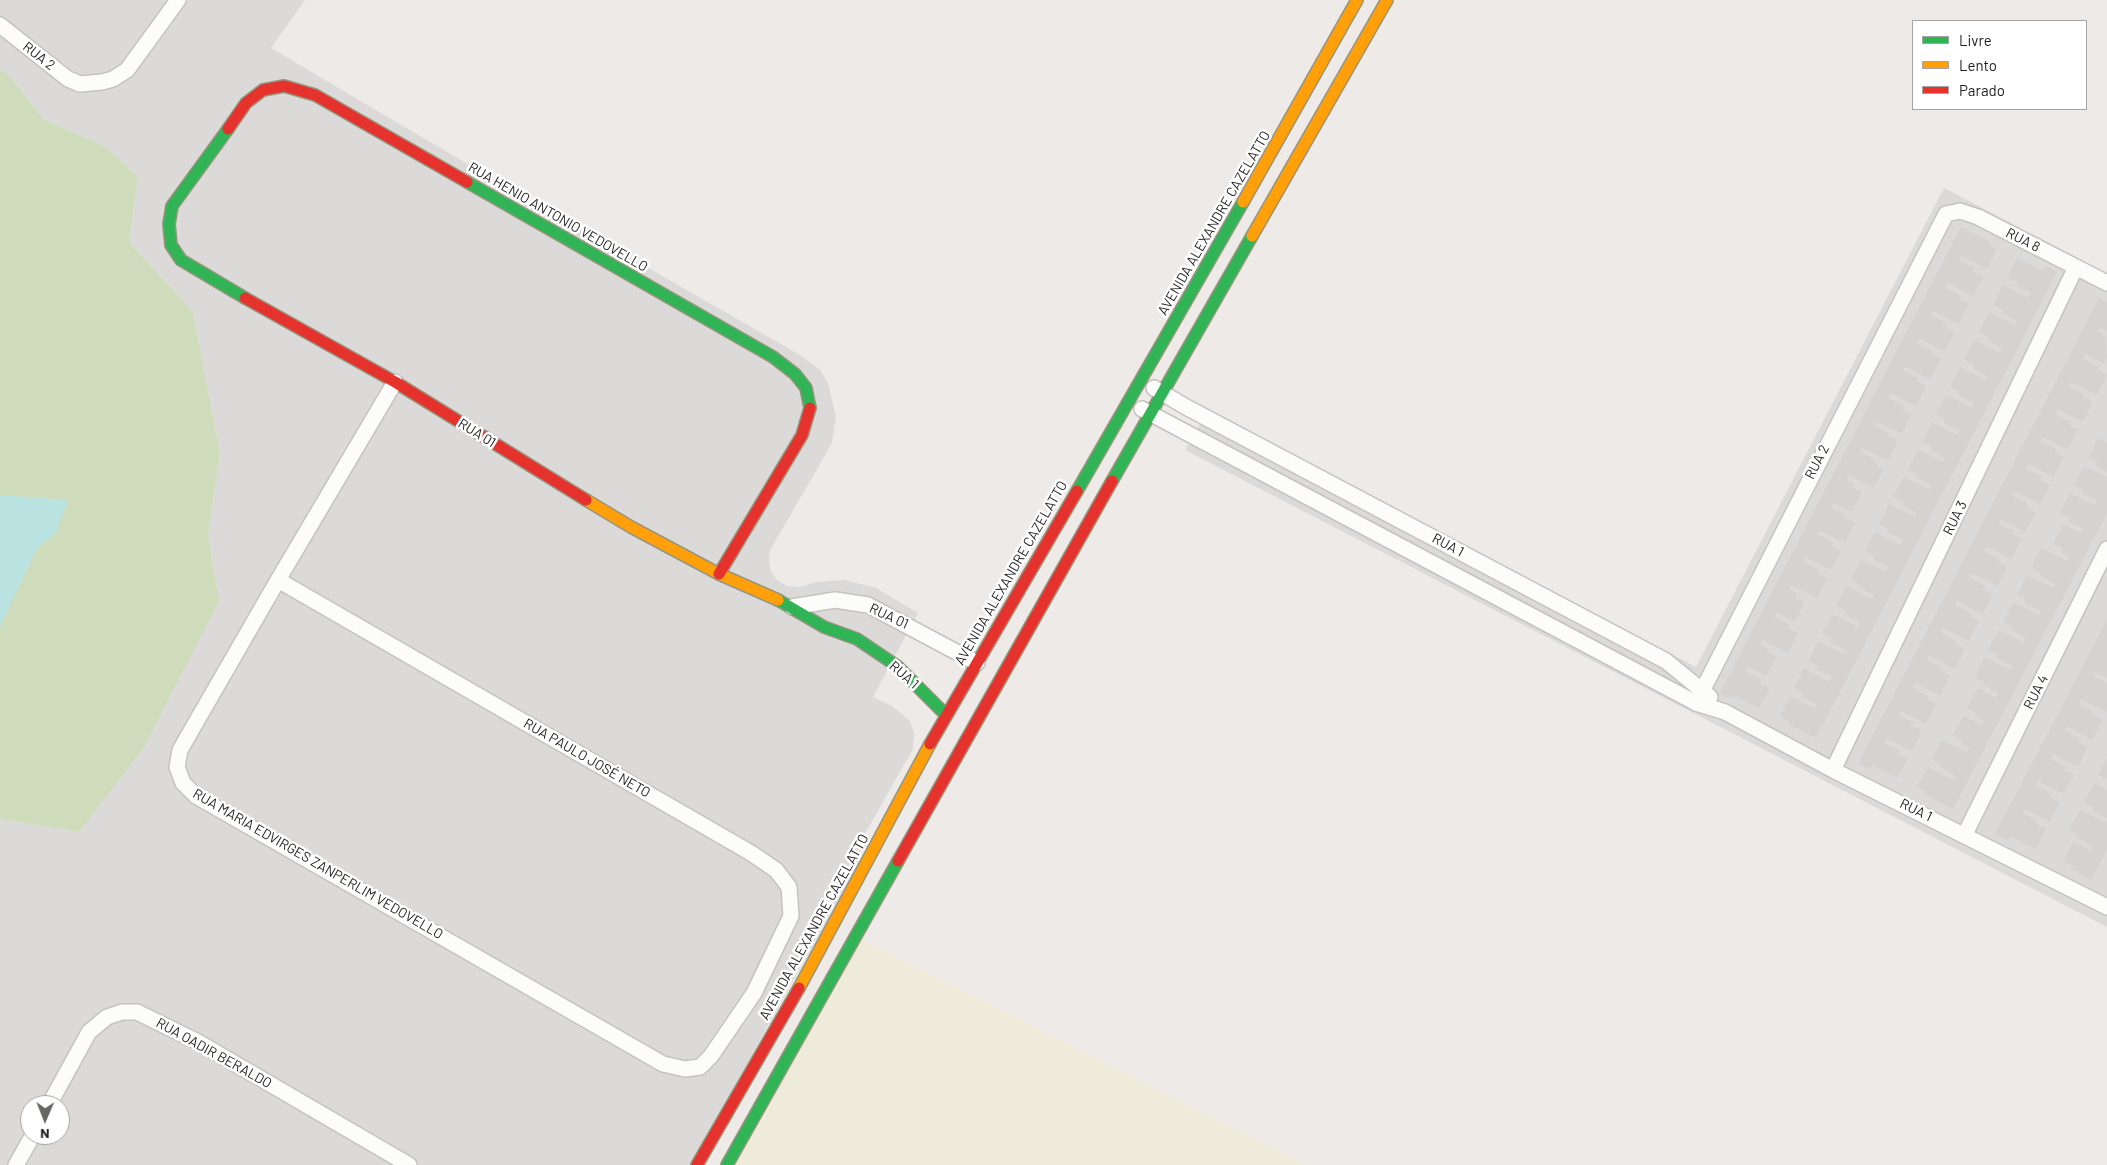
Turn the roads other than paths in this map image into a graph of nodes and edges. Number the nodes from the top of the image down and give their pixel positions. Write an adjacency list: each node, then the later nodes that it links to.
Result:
1 (178, 0): 4 (street, RUA 2)
2 (1357, 0): 9 (main road, AVENIDA ALEXANDRE CAZELATTO)
3 (1387, 0): 11 (main road)
4 (0, 24)
5 (1940, 222): 7 (street, RUA 8); 20 (street, RUA 2)
6 (171, 245): 10 (main road, RUA 01); 15 (main road, RUA HENIO ANTONIO VEDOVELLO)
7 (2076, 267): 8 (street, RUA 8); 22 (street, RUA 3)
8 (2107, 283)
9 (1142, 381): 11 (street, RUA 1); 12 (main road, AVENIDA ALEXANDRE CAZELATTO)
10 (395, 382): 15 (main road, RUA 01); 16 (street, RUA MARIA EDVIRGES ZANPERLIM VEDOVELLO)
11 (1162, 392): 13 (main road); 20 (street, RUA 1)
12 (1129, 402): 13 (street, RUA 1); 19 (main road, AVENIDA ALEXANDRE CAZELATTO)
13 (1150, 414): 20 (street, RUA 1); 31 (main road)
14 (2107, 549): 23 (street, RUA 4)
15 (719, 574): 17 (main road, RUA 01)
16 (278, 580): 25 (street, RUA PAULO JOSÉ NETO); 25 (street, RUA MARIA EDVIRGES ZANPERLIM VEDOVELLO)
17 (792, 607): 18 (main road, RUA 01); 19 (street, RUA 01)
18 (857, 639): 21 (main road, RUA 1)
19 (977, 663): 21 (main road, AVENIDA ALEXANDRE CAZELATTO)
20 (1700, 696): 22 (street, RUA 1)
21 (946, 715): 30 (main road, AVENIDA ALEXANDRE CAZELATTO)
22 (1833, 770): 23 (street, RUA 1)
23 (1965, 834): 24 (street, RUA 1)
24 (2105, 901)
25 (754, 993)
26 (55, 1095): 29 (street, RUA OADIR BERALDO)
27 (28, 1145): 28 (street)
28 (17, 1165)
29 (409, 1165)
30 (697, 1165)
31 (727, 1165)

